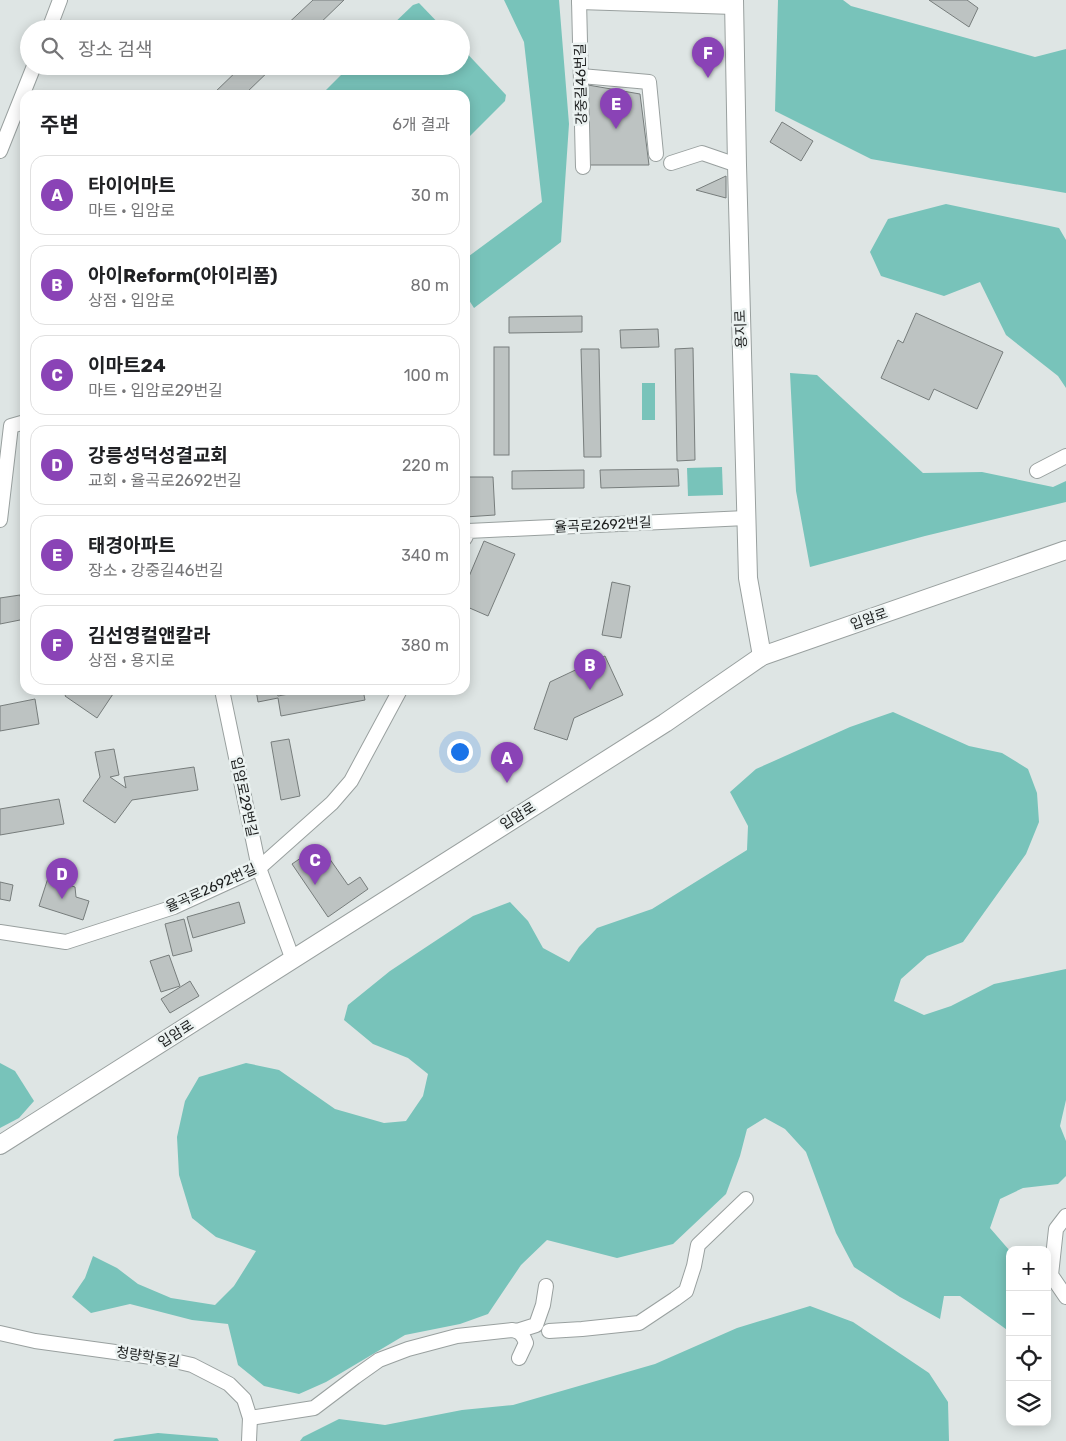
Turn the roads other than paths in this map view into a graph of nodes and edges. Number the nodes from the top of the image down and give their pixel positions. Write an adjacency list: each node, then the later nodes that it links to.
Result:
1 (60, 0): 4 (street)
2 (579, 1): 3 (street); 6 (street, 강중길46번길)
3 (734, 3): 12 (street, 용지로)
4 (52, 20)
5 (30, 75): 7 (street)
6 (581, 76): 10 (street); 13 (street, 강중길46번길)
7 (24, 90)
8 (20, 101): 9 (street)
9 (0, 151)
10 (656, 154)
11 (671, 164): 12 (street)
12 (737, 165): 17 (street, 용지로)
13 (583, 167)
14 (20, 423): 18 (street)
15 (1066, 456): 16 (street)
16 (1037, 471)
17 (746, 518): 19 (street, 율곡로2692번길); 21 (street, 용지로)
18 (0, 520)
19 (470, 531)
20 (1066, 550): 21 (street, 입암로)
21 (762, 656): 26 (street, 입암로)
22 (223, 695): 24 (street, 입암로29번길)
23 (397, 695): 24 (street, 율곡로2692번길)
24 (259, 868): 25 (street, 율곡로2692번길); 26 (street, 입암로29번길)
25 (0, 932)
26 (293, 960): 27 (street, 입암로)
27 (0, 1145)
28 (746, 1199): 33 (street)
29 (1066, 1216): 31 (street)
30 (546, 1286): 33 (street)
31 (1066, 1297)
32 (518, 1331): 33 (street); 35 (street); 36 (street)
33 (546, 1331)
34 (0, 1333): 36 (street, 청량학동길)
35 (519, 1358)
36 (250, 1418): 37 (street, 청량학동길)
37 (249, 1441)

